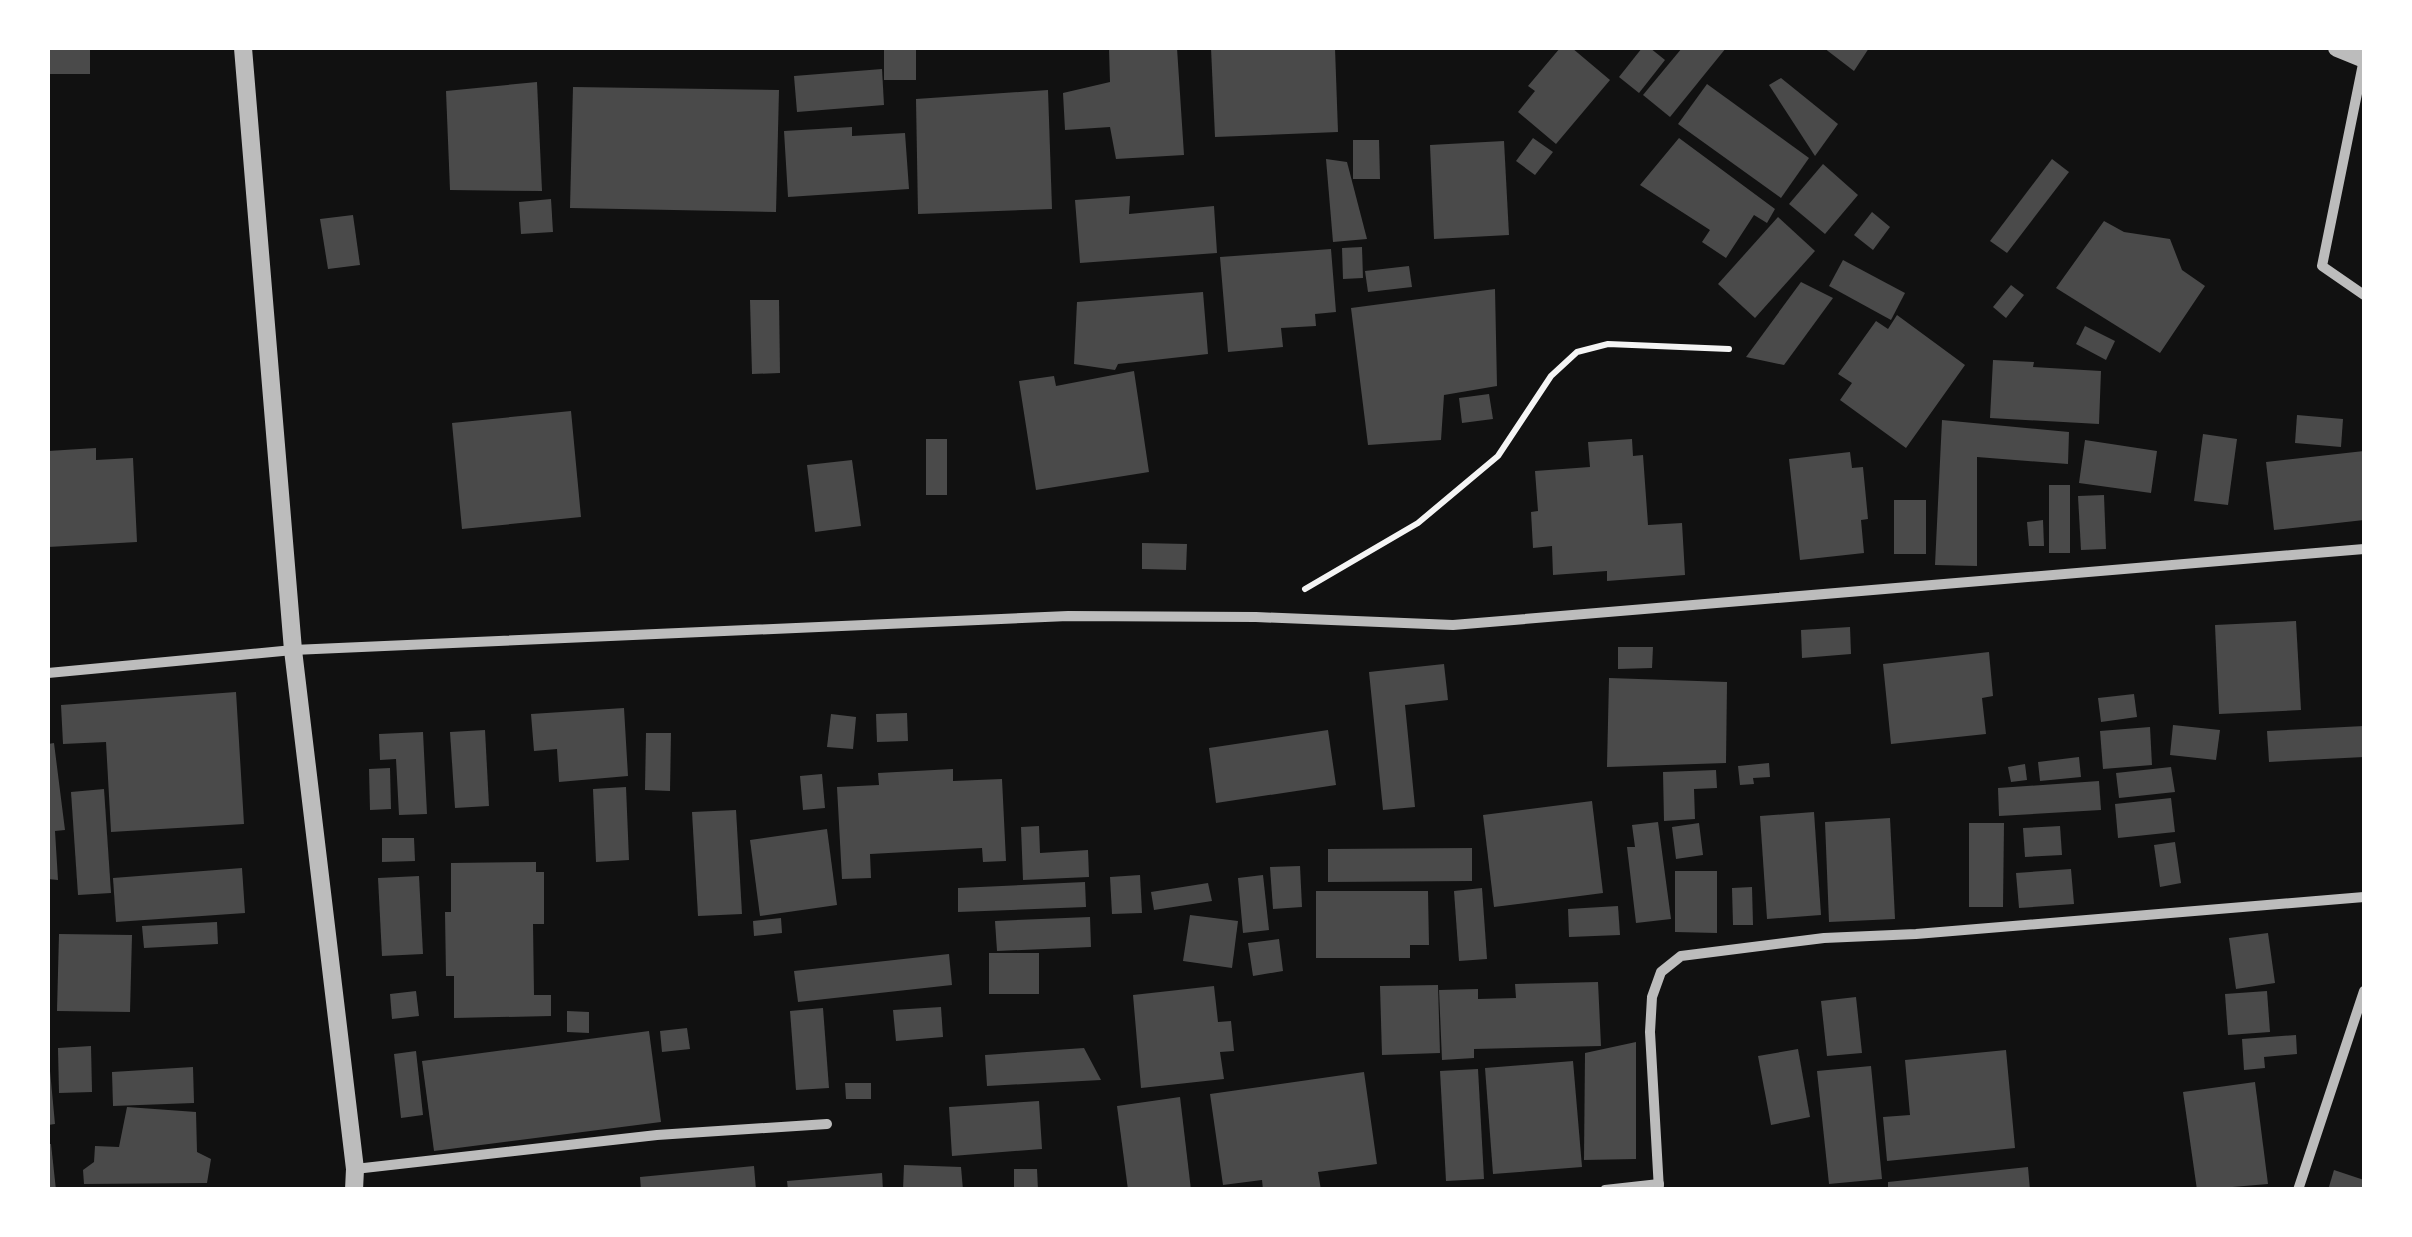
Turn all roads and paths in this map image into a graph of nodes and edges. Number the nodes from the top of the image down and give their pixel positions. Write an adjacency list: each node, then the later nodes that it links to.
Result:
1 (242, 48): 8 (street)
2 (2337, 48): 3 (street)
3 (2364, 59): 4 (street)
4 (2364, 295)
5 (1730, 349): 7 (path)
6 (2364, 549): 7 (street)
7 (1256, 617): 8 (street)
8 (293, 650): 9 (street); 13 (street)
9 (48, 673)
10 (2364, 897): 14 (street)
11 (2364, 992): 17 (street)
12 (827, 1124): 13 (street)
13 (355, 1169): 15 (street)
14 (1659, 1187): 16 (street)
15 (354, 1190)
16 (1605, 1190)
17 (2298, 1190)

